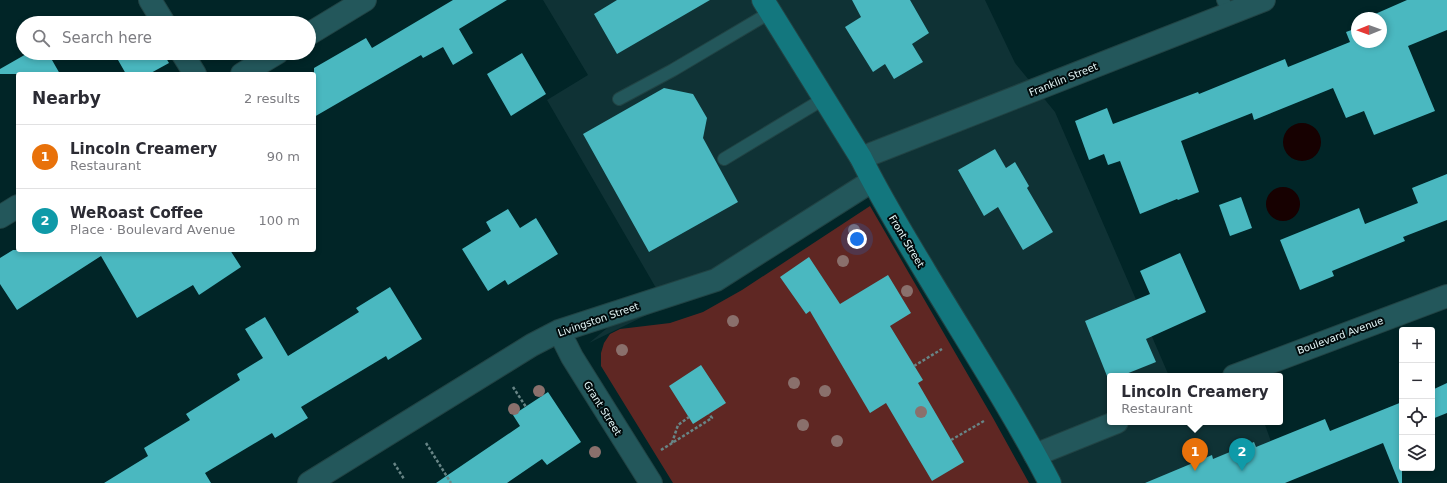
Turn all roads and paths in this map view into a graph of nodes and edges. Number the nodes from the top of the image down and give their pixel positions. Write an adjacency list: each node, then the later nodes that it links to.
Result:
1 (150, 0): 6 (street)
2 (365, 0): 7 (street)
3 (1264, 0): 5 (street, Franklin Street)
4 (767, 6): 12 (main road, Front Street); 13 (lane)
5 (1226, 7): 14 (street, Franklin Street)
6 (160, 16)
7 (316, 30)
8 (186, 60): 10 (street)
9 (265, 60): 11 (street)
10 (194, 72)
11 (245, 72)
12 (825, 98): 14 (main road, Front Street); 15 (lane)
13 (619, 99)
14 (861, 158): 16 (main road, Front Street)
15 (724, 159)
16 (872, 181): 20 (street, Livingston Street); 31 (main road, Front Street)
17 (16, 207): 18 (street)
18 (0, 217)
19 (1447, 296): 23 (street, Boulevard Avenue)
20 (559, 331): 33 (street, Grant Street); 35 (street, Livingston Street)
21 (946, 347): 22 (path)
22 (914, 366)
23 (1242, 373)
24 (709, 414): 30 (path)
25 (689, 417): 30 (path)
26 (987, 419): 29 (path)
27 (1110, 425): 31 (street)
28 (422, 438): 36 (path)
29 (951, 440)
30 (672, 443): 33 (path)
31 (1035, 455): 38 (main road, Front Street)
32 (391, 457): 34 (path)
33 (639, 464): 37 (street, Grant Street)
34 (404, 478)
35 (309, 483)
36 (451, 483)
37 (651, 483)
38 (1050, 483)

